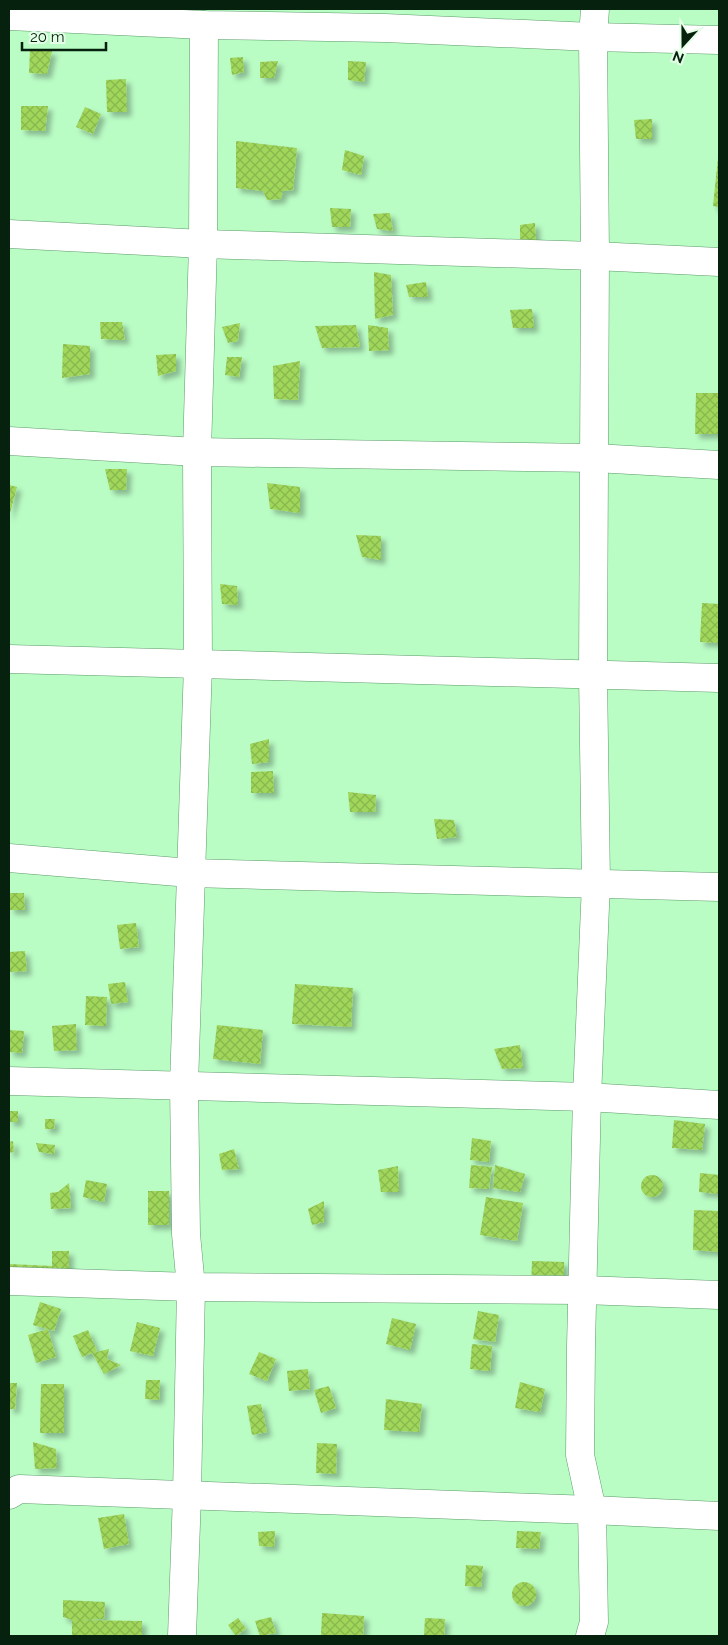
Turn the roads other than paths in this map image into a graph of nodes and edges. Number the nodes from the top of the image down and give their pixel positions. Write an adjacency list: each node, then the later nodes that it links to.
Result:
1 (595, 9): 5 (street)
2 (9, 16): 4 (street)
3 (385, 18): 4 (street); 5 (street)
4 (204, 25): 8 (street)
5 (594, 37): 6 (street); 9 (street)
6 (719, 40)
7 (9, 234): 8 (street)
8 (203, 244): 9 (street); 12 (street)
9 (595, 256): 10 (street); 13 (street)
10 (719, 262)
11 (9, 441): 12 (street)
12 (197, 452): 13 (street); 16 (street)
13 (595, 458): 14 (street); 17 (street)
14 (719, 465)
15 (9, 659): 16 (street)
16 (198, 664): 17 (street); 20 (street)
17 (593, 674): 18 (street); 21 (street)
18 (719, 678)
19 (9, 858): 20 (street)
20 (190, 873): 21 (street); 24 (street)
21 (596, 883): 22 (street); 25 (street)
22 (719, 887)
23 (9, 1081): 24 (street)
24 (184, 1085): 25 (street); 28 (street)
25 (587, 1096): 26 (street); 29 (street)
26 (719, 1105)
27 (9, 1281): 28 (street)
28 (191, 1287): 29 (street); 32 (street)
29 (584, 1290): 30 (street); 33 (street)
30 (719, 1296)
31 (9, 1495): 32 (street)
32 (187, 1495): 33 (street); 36 (street)
33 (592, 1510): 34 (street); 35 (street)
34 (719, 1516)
35 (596, 1631)
36 (182, 1636)

